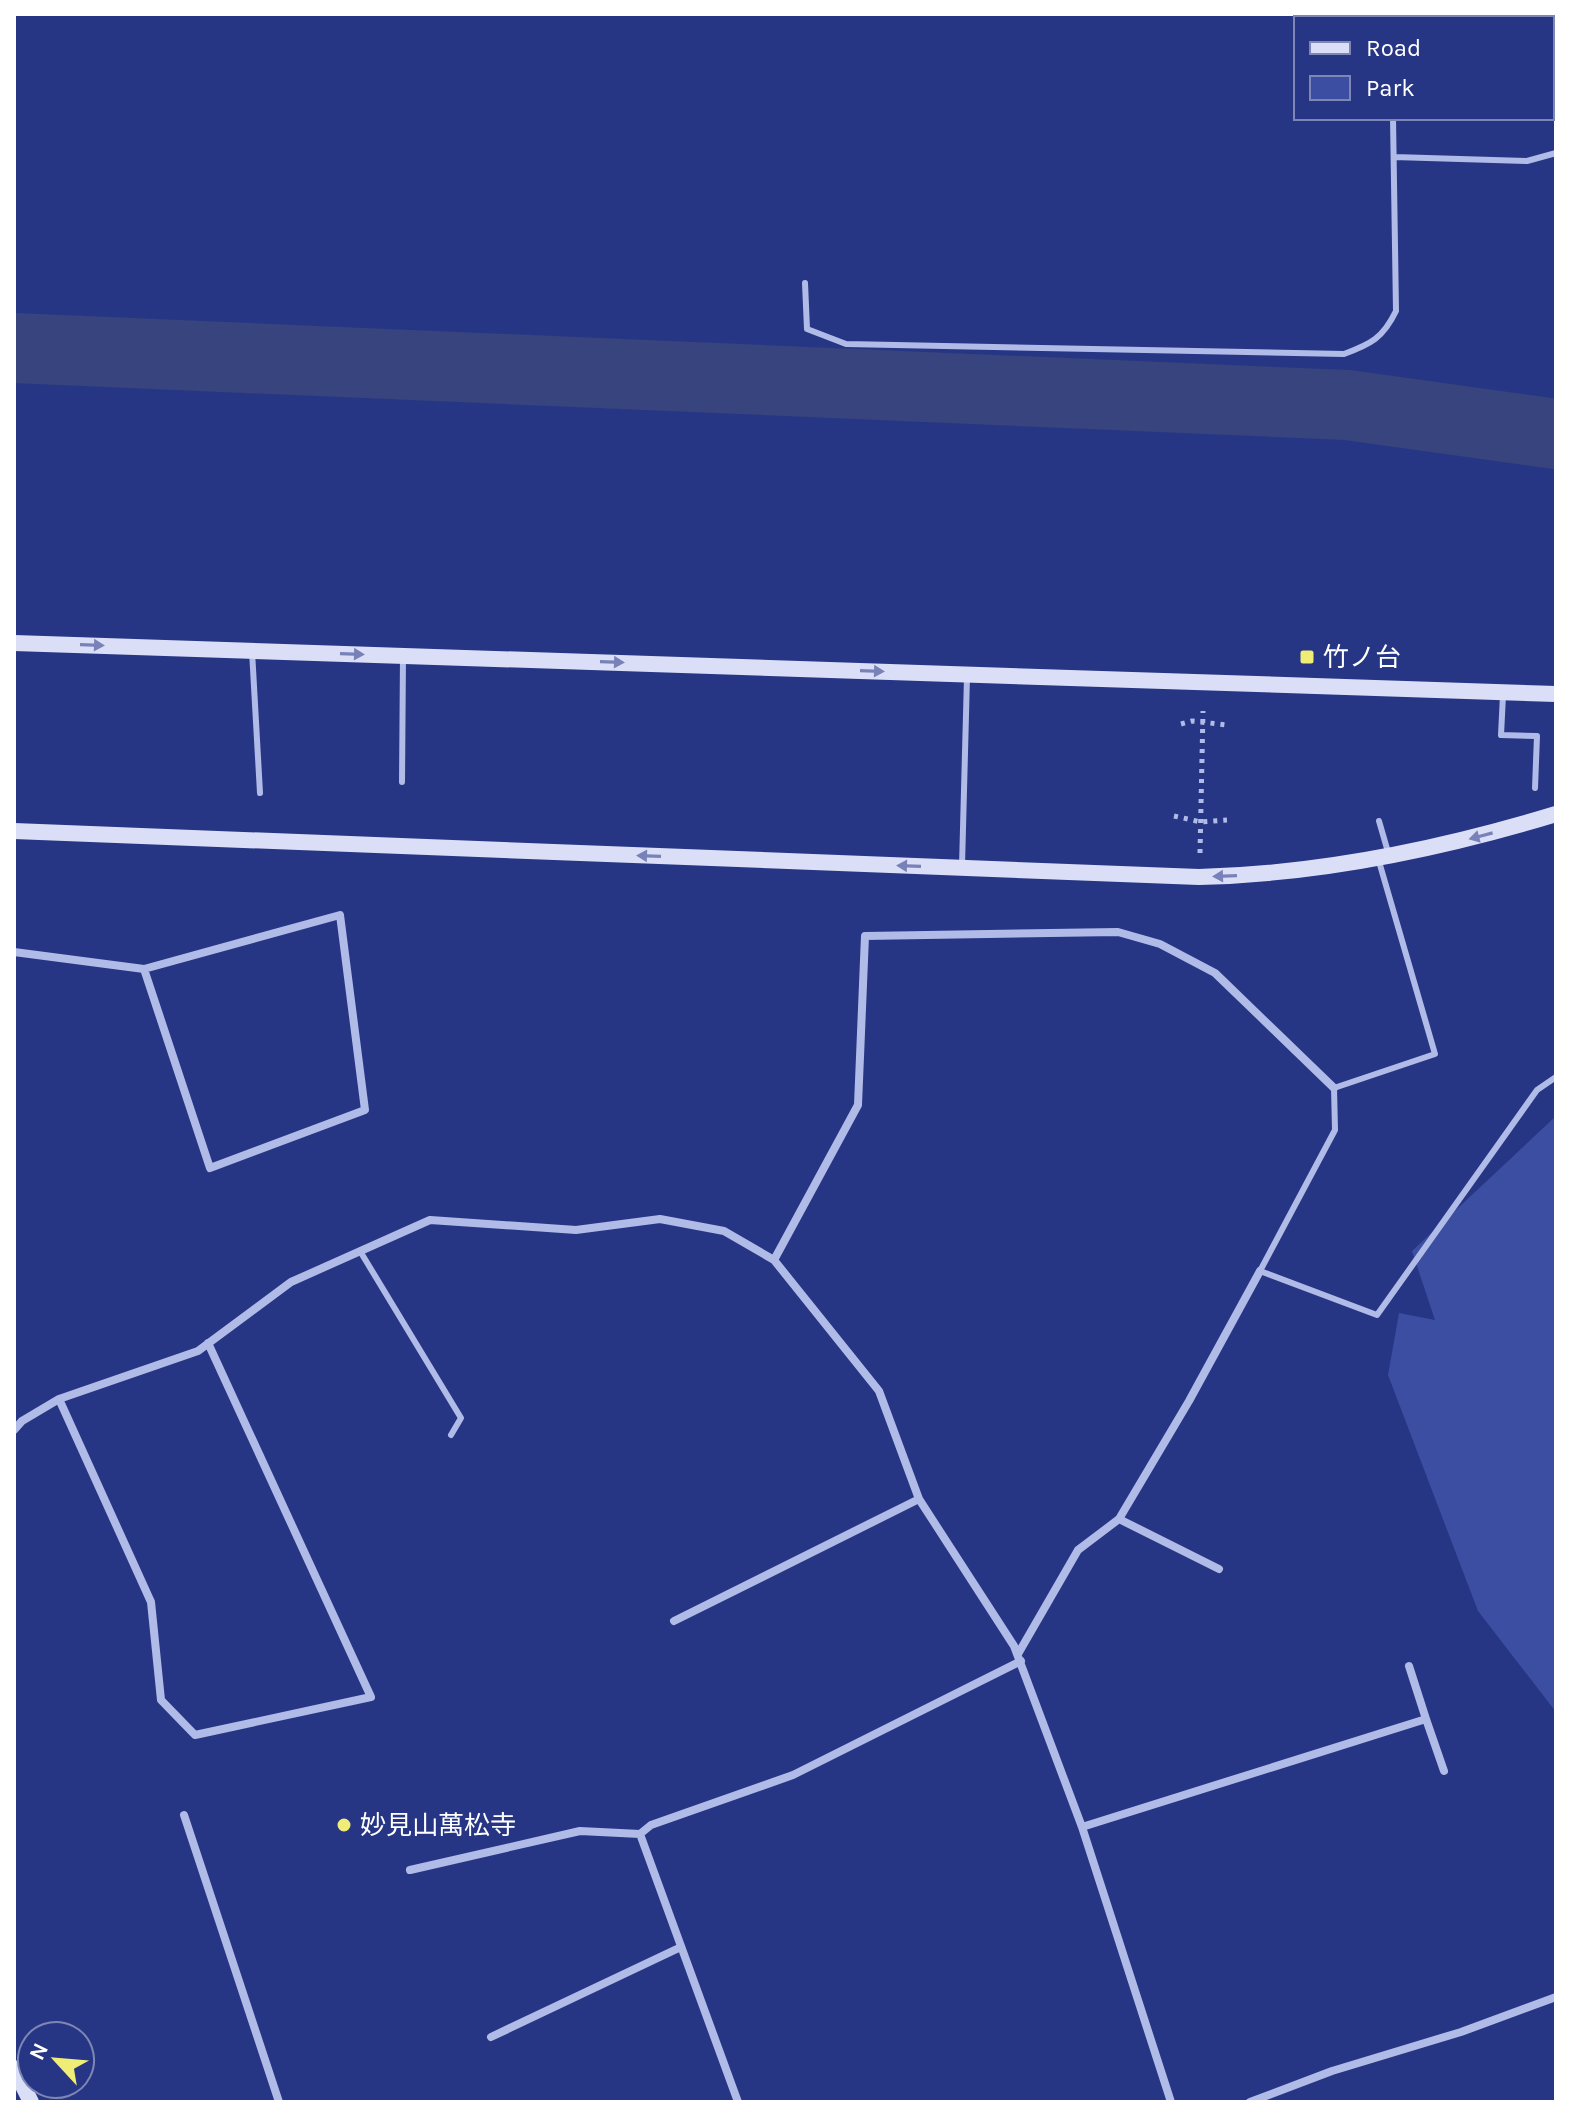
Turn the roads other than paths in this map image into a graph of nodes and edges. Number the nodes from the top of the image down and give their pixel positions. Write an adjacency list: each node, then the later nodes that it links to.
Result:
1 (1393, 120): 3 (lane)
2 (1556, 153): 3 (lane)
3 (1394, 157): 4 (lane)
4 (805, 283)
5 (14, 643): 6 (street, one-way to 6)
6 (252, 651): 7 (street, one-way to 7); 13 (lane)
7 (403, 656): 8 (street, one-way to 8); 11 (lane)
8 (967, 673): 9 (street); 18 (lane)
9 (1503, 692): 10 (street); 12 (lane)
10 (1556, 694)
11 (402, 782)
12 (1535, 788)
13 (260, 793)
14 (1556, 814): 17 (street, one-way to 17)
15 (1379, 821): 17 (lane)
16 (14, 831): 18 (street, one-way to 16)
17 (1384, 856): 18 (street, one-way to 18); 22 (lane)
18 (962, 868)
19 (14, 952): 20 (street)
20 (144, 969): 20 (street)
21 (1556, 1077): 25 (lane)
22 (1334, 1088): 24 (street); 25 (lane)
23 (360, 1251): 24 (street); 26 (street); 29 (lane)
24 (774, 1260): 30 (street)
25 (1260, 1271): 31 (street)
26 (208, 1343): 27 (street); 27 (street)
27 (59, 1399): 28 (street)
28 (14, 1430)
29 (451, 1435)
30 (919, 1499): 33 (street); 34 (street)
31 (1119, 1519): 32 (street); 34 (street)
32 (1219, 1569)
33 (674, 1621)
34 (1020, 1658): 39 (street); 40 (street)
35 (1409, 1666): 36 (street)
36 (1426, 1719): 37 (street); 39 (street)
37 (1444, 1771)
38 (184, 1815): 47 (street)
39 (1082, 1827): 49 (street)
40 (640, 1834): 41 (street); 42 (street)
41 (410, 1870)
42 (681, 1947): 44 (street); 48 (street)
43 (1556, 1997): 50 (street)
44 (491, 2037)
45 (14, 2068): 46 (street)
46 (31, 2102)
47 (279, 2102)
48 (738, 2102)
49 (1171, 2102)
50 (1250, 2102)

